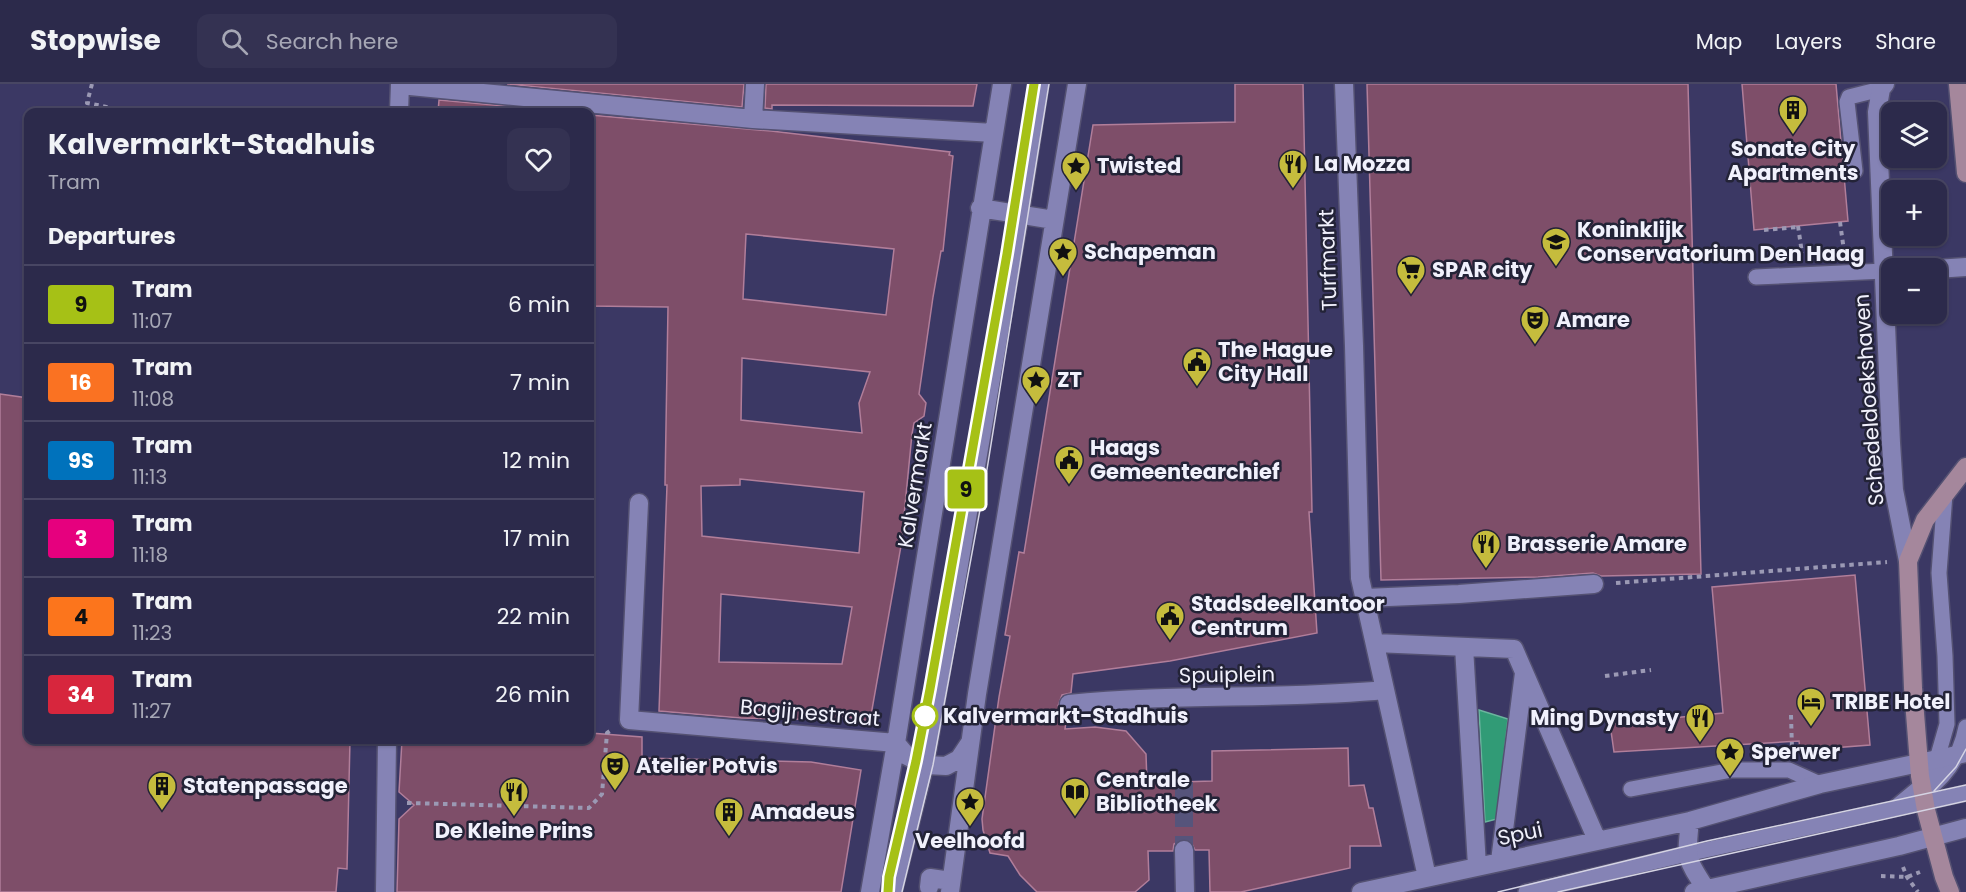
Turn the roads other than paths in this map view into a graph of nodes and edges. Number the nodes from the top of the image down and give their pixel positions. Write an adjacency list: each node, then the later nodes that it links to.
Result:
1 (400, 84): 9 (street); 10 (street)
2 (755, 84): 10 (street)
3 (1002, 84): 11 (street, Kalvermarkt)
4 (1041, 84): 15 (lane)
5 (1077, 84): 16 (street)
6 (1344, 84): 28 (street, Turfmarkt)
7 (1959, 86): 13 (street)
8 (1883, 87): 12 (lane); 17 (street, Schedeldoekshaven)
9 (399, 108)
10 (753, 119): 11 (street)
11 (994, 133): 14 (street, Kalvermarkt)
12 (1855, 171)
13 (1966, 173)
14 (980, 208): 15 (street); 36 (street, Kalvermarkt)
15 (1021, 214): 16 (street); 42 (lane)
16 (1054, 220): 37 (street)
17 (1887, 258)
18 (1966, 267): 19 (street)
19 (1947, 268)
20 (1881, 271): 21 (lane)
21 (1756, 277)
22 (1889, 324): 26 (street, Schedeldoekshaven)
23 (1966, 467): 24 (street, Schedeldoekshaven)
24 (1945, 494): 26 (street, Schedeldoekshaven); 34 (lane)
25 (639, 503): 36 (street, Bagijnestraat)
26 (1899, 561): 41 (street, Schedeldoekshaven)
27 (1594, 584): 28 (street)
28 (1365, 598): 29 (street)
29 (1375, 643): 30 (street); 32 (street)
30 (1464, 647): 31 (street); 54 (street)
31 (1524, 673): 50 (street); 53 (street)
32 (1385, 690): 33 (street, Spuiplein); 55 (street)
33 (1069, 704)
34 (1947, 724): 39 (lane); 40 (lane)
35 (1966, 727): 39 (lane)
36 (897, 742): 42 (street, Bagijnestraat); 60 (street, Kalvermarkt)
37 (970, 743): 42 (street); 56 (street)
38 (387, 744): 59 (street)
39 (1963, 753): 40 (street, Spui); 45 (lane)
40 (1937, 759): 41 (street, Spui); 45 (lane)
41 (1919, 762): 43 (street, Spui); 45 (street, Schedeldoekshaven)
42 (926, 765): 61 (lane)
43 (1820, 784): 44 (lane); 47 (street, Spui)
44 (1631, 789)
45 (1923, 793): 46 (lane); 49 (street, Schedeldoekshaven); 52 (lane)
46 (1966, 793)
47 (1690, 821): 50 (street, Spui); 52 (street)
48 (1966, 828): 49 (street)
49 (1934, 836): 58 (street); 65 (street, Schedeldoekshaven)
50 (1597, 840): 53 (street, Spui)
51 (1184, 850): 62 (street)
52 (1687, 854): 58 (street); 64 (lane)
53 (1500, 861): 54 (street, Spui)
54 (1477, 866): 55 (street, Spui)
55 (1426, 877): 63 (street, Spui)
56 (950, 886): 57 (street)
57 (929, 887)
58 (1700, 891)
59 (385, 892)
60 (870, 892)
61 (894, 892)
62 (1185, 892)
63 (1360, 892)
64 (1526, 892)
65 (1950, 892)

